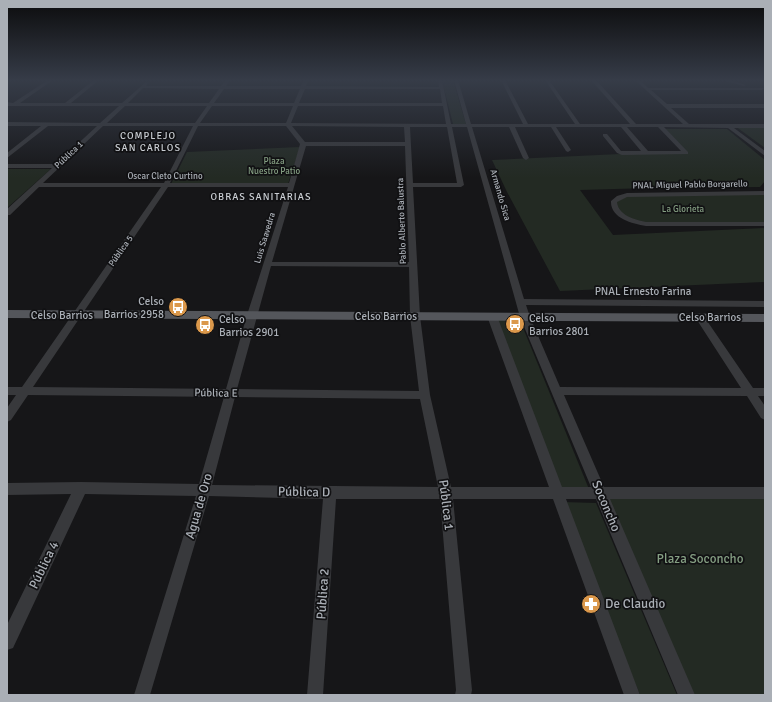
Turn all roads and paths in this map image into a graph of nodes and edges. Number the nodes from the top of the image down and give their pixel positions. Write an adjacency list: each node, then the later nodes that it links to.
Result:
1 (114, 113): 12 (street, Pública 1)
2 (204, 113): 13 (street, Pública 5)
3 (293, 113): 14 (street)
4 (448, 113): 16 (street)
5 (465, 113): 17 (street, Armando Sica)
6 (520, 113): 19 (street)
7 (570, 113): 21 (street)
8 (622, 113): 23 (street)
9 (673, 113): 25 (street)
10 (7, 124): 11 (street)
11 (47, 124): 12 (street); 34 (street)
12 (102, 124): 13 (street); 37 (street, Pública 1)
13 (196, 125): 14 (street); 40 (street, Pública 5)
14 (288, 125): 15 (street); 29 (street)
15 (407, 125): 16 (street); 30 (street, Pablo Alberto Balustra)
16 (450, 125): 17 (street); 38 (street)
17 (469, 125): 18 (street); 47 (street, Armando Sica)
18 (511, 125): 19 (street); 35 (street)
19 (526, 125): 20 (street)
20 (553, 126): 21 (street); 31 (street)
21 (579, 126): 22 (street)
22 (622, 126): 23 (street); 32 (street)
23 (634, 126): 24 (street)
24 (660, 126): 25 (street); 32 (street)
25 (688, 126): 26 (street)
26 (729, 126): 27 (street); 33 (street)
27 (765, 126)
28 (605, 135): 32 (street)
29 (303, 144): 30 (street); 41 (street, Luis Saavedra)
30 (407, 144): 38 (street, Pablo Alberto Balustra)
31 (568, 150)
32 (646, 153)
33 (765, 154)
34 (7, 156)
35 (526, 158)
36 (7, 166): 37 (street)
37 (57, 166): 39 (street, Pública 1)
38 (410, 184): 46 (street, Pablo Alberto Balustra)
39 (37, 185): 40 (street, Oscar Cleto Curtino); 43 (street, Pública 1)
40 (166, 185): 41 (street, Oscar Cleto Curtino); 50 (street, Pública 5)
41 (292, 185): 45 (street, Luis Saavedra)
42 (763, 193): 44 (street, PNAL Miguel Pablo Borgarello)
43 (7, 213)
44 (765, 224)
45 (267, 264): 46 (street); 51 (street, Luis Saavedra)
46 (414, 265): 52 (street, Pablo Alberto Balustra)
47 (521, 302): 48 (street, PNAL Ernesto Farina); 54 (street, Armando Sica)
48 (765, 304)
49 (7, 314): 50 (main road, Celso Barrios)
50 (77, 315): 51 (main road, Celso Barrios); 58 (street, Pública 5)
51 (252, 315): 52 (main road, Celso Barrios); 62 (street, Agua de Oro)
52 (415, 316): 53 (main road, Celso Barrios); 63 (street, Pública 1)
53 (492, 316): 54 (main road, Celso Barrios); 71 (street)
54 (525, 317): 55 (main road, Celso Barrios); 59 (street, Soconcho)
55 (700, 317): 56 (main road, Celso Barrios); 60 (street)
56 (765, 318)
57 (7, 391): 58 (street, Pública E)
58 (25, 391): 62 (street, Pública E); 65 (street, Pública 5)
59 (557, 391): 60 (street); 72 (street, Soconcho)
60 (750, 392): 61 (street); 64 (street)
61 (765, 392)
62 (230, 394): 63 (street, Pública E); 68 (street, Agua de Oro)
63 (425, 395): 70 (street, Pública 1)
64 (765, 415)
65 (7, 418)
66 (81, 488): 67 (street, Pública D); 68 (street, Pública D); 74 (street, Pública 4)
67 (7, 489)
68 (204, 491): 69 (street, Pública D); 75 (street, Agua de Oro)
69 (330, 493): 70 (street, Pública D); 76 (street, Pública 2)
70 (446, 493): 71 (street, Pública D); 77 (street, Pública 1)
71 (557, 493): 72 (street, Pública D); 78 (street)
72 (601, 493): 73 (street, Pública D); 79 (street, Soconcho)
73 (765, 493)
74 (7, 642)
75 (142, 695)
76 (315, 695)
77 (463, 695)
78 (632, 695)
79 (687, 695)

